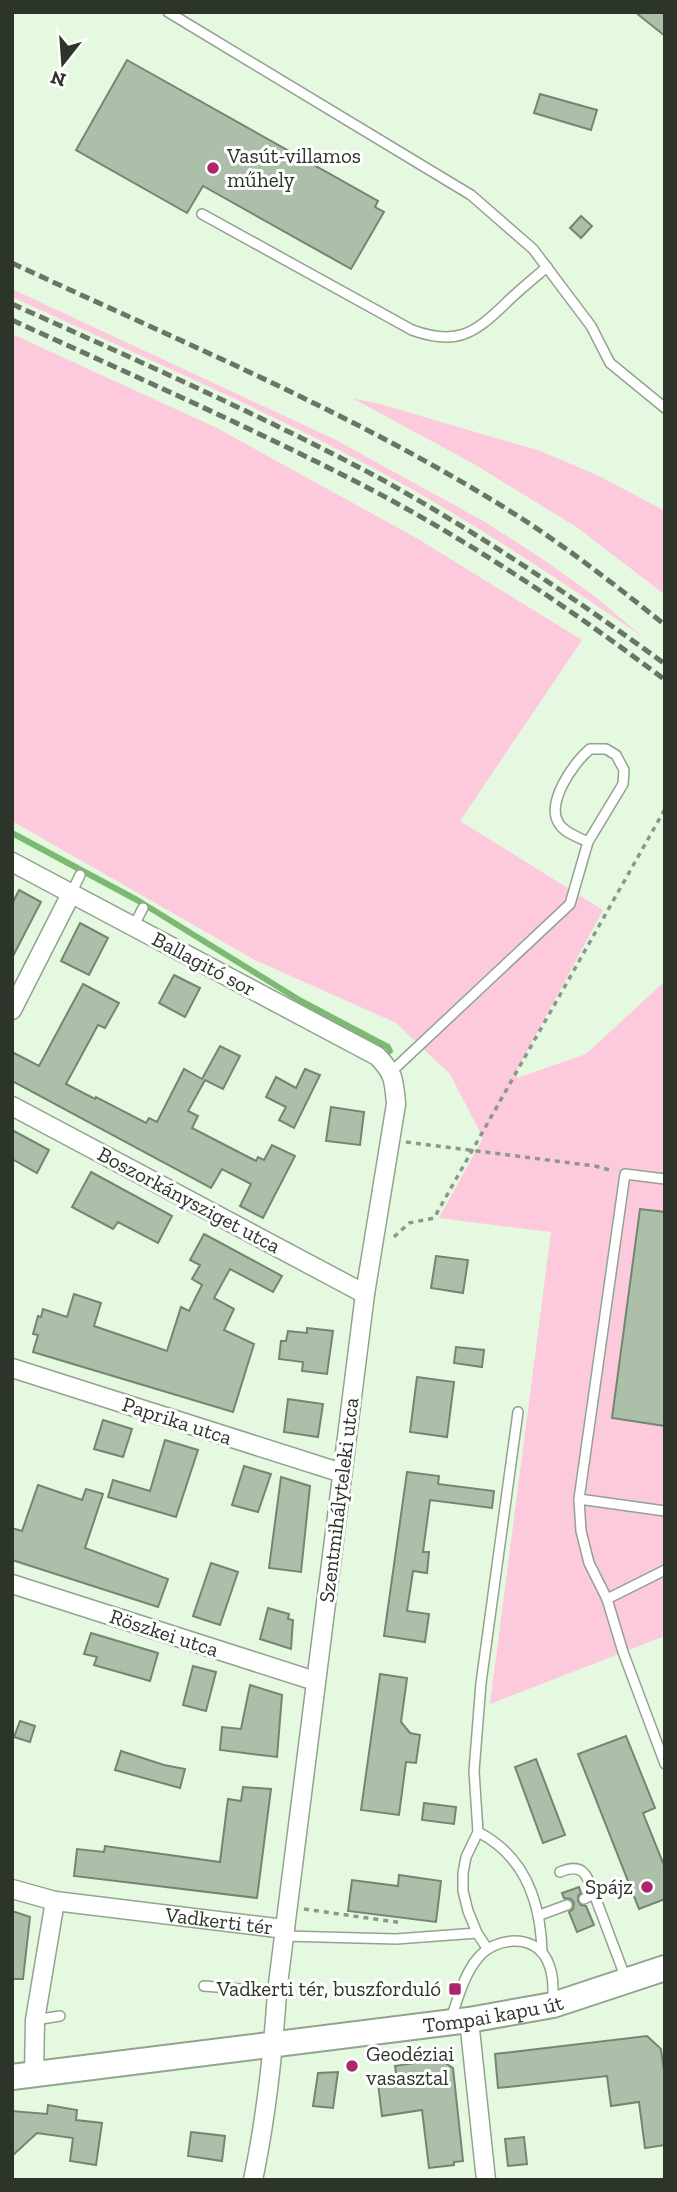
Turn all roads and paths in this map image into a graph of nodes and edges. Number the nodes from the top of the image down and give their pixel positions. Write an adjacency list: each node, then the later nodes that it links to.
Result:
1 (168, 12): 3 (lane)
2 (202, 214): 3 (lane)
3 (547, 267): 4 (lane)
4 (665, 408)
5 (665, 809): 16 (path)
6 (589, 842): 6 (lane); 13 (lane)
7 (12, 862): 9 (street, Ballagitó sor)
8 (80, 875): 9 (lane)
9 (71, 894): 11 (street, Ballagitó sor); 12 (street)
10 (143, 908): 11 (lane)
11 (133, 927): 13 (street, Ballagitó sor)
12 (12, 1010)
13 (392, 1071): 15 (street, Szentmihályteleki utca)
14 (12, 1105): 20 (street, Boszorkánysziget utca)
15 (390, 1140): 16 (path); 19 (street, Szentmihályteleki utca)
16 (472, 1150): 17 (path); 19 (path)
17 (625, 1174): 18 (lane); 24 (lane)
18 (665, 1179)
19 (370, 1261): 20 (street, Szentmihályteleki utca)
20 (365, 1294): 23 (street, Szentmihályteleki utca)
21 (12, 1368): 23 (street, Paprika utca)
22 (518, 1412): 31 (lane)
23 (342, 1473): 29 (street, Szentmihályteleki utca)
24 (579, 1499): 25 (lane); 28 (lane)
25 (665, 1511)
26 (665, 1570): 28 (lane)
27 (12, 1584): 29 (street, Röszkei utca)
28 (607, 1599): 30 (lane)
29 (315, 1681): 38 (street, Szentmihályteleki utca)
30 (665, 1764)
31 (478, 1832): 39 (lane); 42 (lane)
32 (560, 1872): 34 (lane)
33 (12, 1889): 36 (street, Vadkerti tér)
34 (594, 1894): 35 (lane); 46 (lane)
35 (584, 1899)
36 (55, 1901): 41 (street, Vadkerti tér); 51 (street)
37 (567, 1905): 39 (lane)
38 (288, 1907): 40 (path); 41 (street, Szentmihályteleki utca)
39 (540, 1915): 44 (lane)
40 (409, 1924)
41 (284, 1933): 42 (lane); 48 (street, Vadkerti tér)
42 (477, 1933): 43 (lane)
43 (487, 1948): 44 (lane); 52 (lane)
44 (542, 1953): 49 (lane)
45 (665, 1968): 46 (street, Tompai kapu út)
46 (627, 1981): 49 (street, Tompai kapu út)
47 (204, 1986): 48 (lane)
48 (277, 1992): 53 (street, Vadkerti tér)
49 (553, 2005): 52 (street, Tompai kapu út)
50 (60, 2015): 51 (lane)
51 (35, 2020): 54 (street)
52 (459, 2021): 53 (street, Tompai kapu út); 56 (street)
53 (274, 2043): 54 (street); 55 (street, Vadkerti tér)
54 (23, 2076)
55 (253, 2180)
56 (486, 2180)

